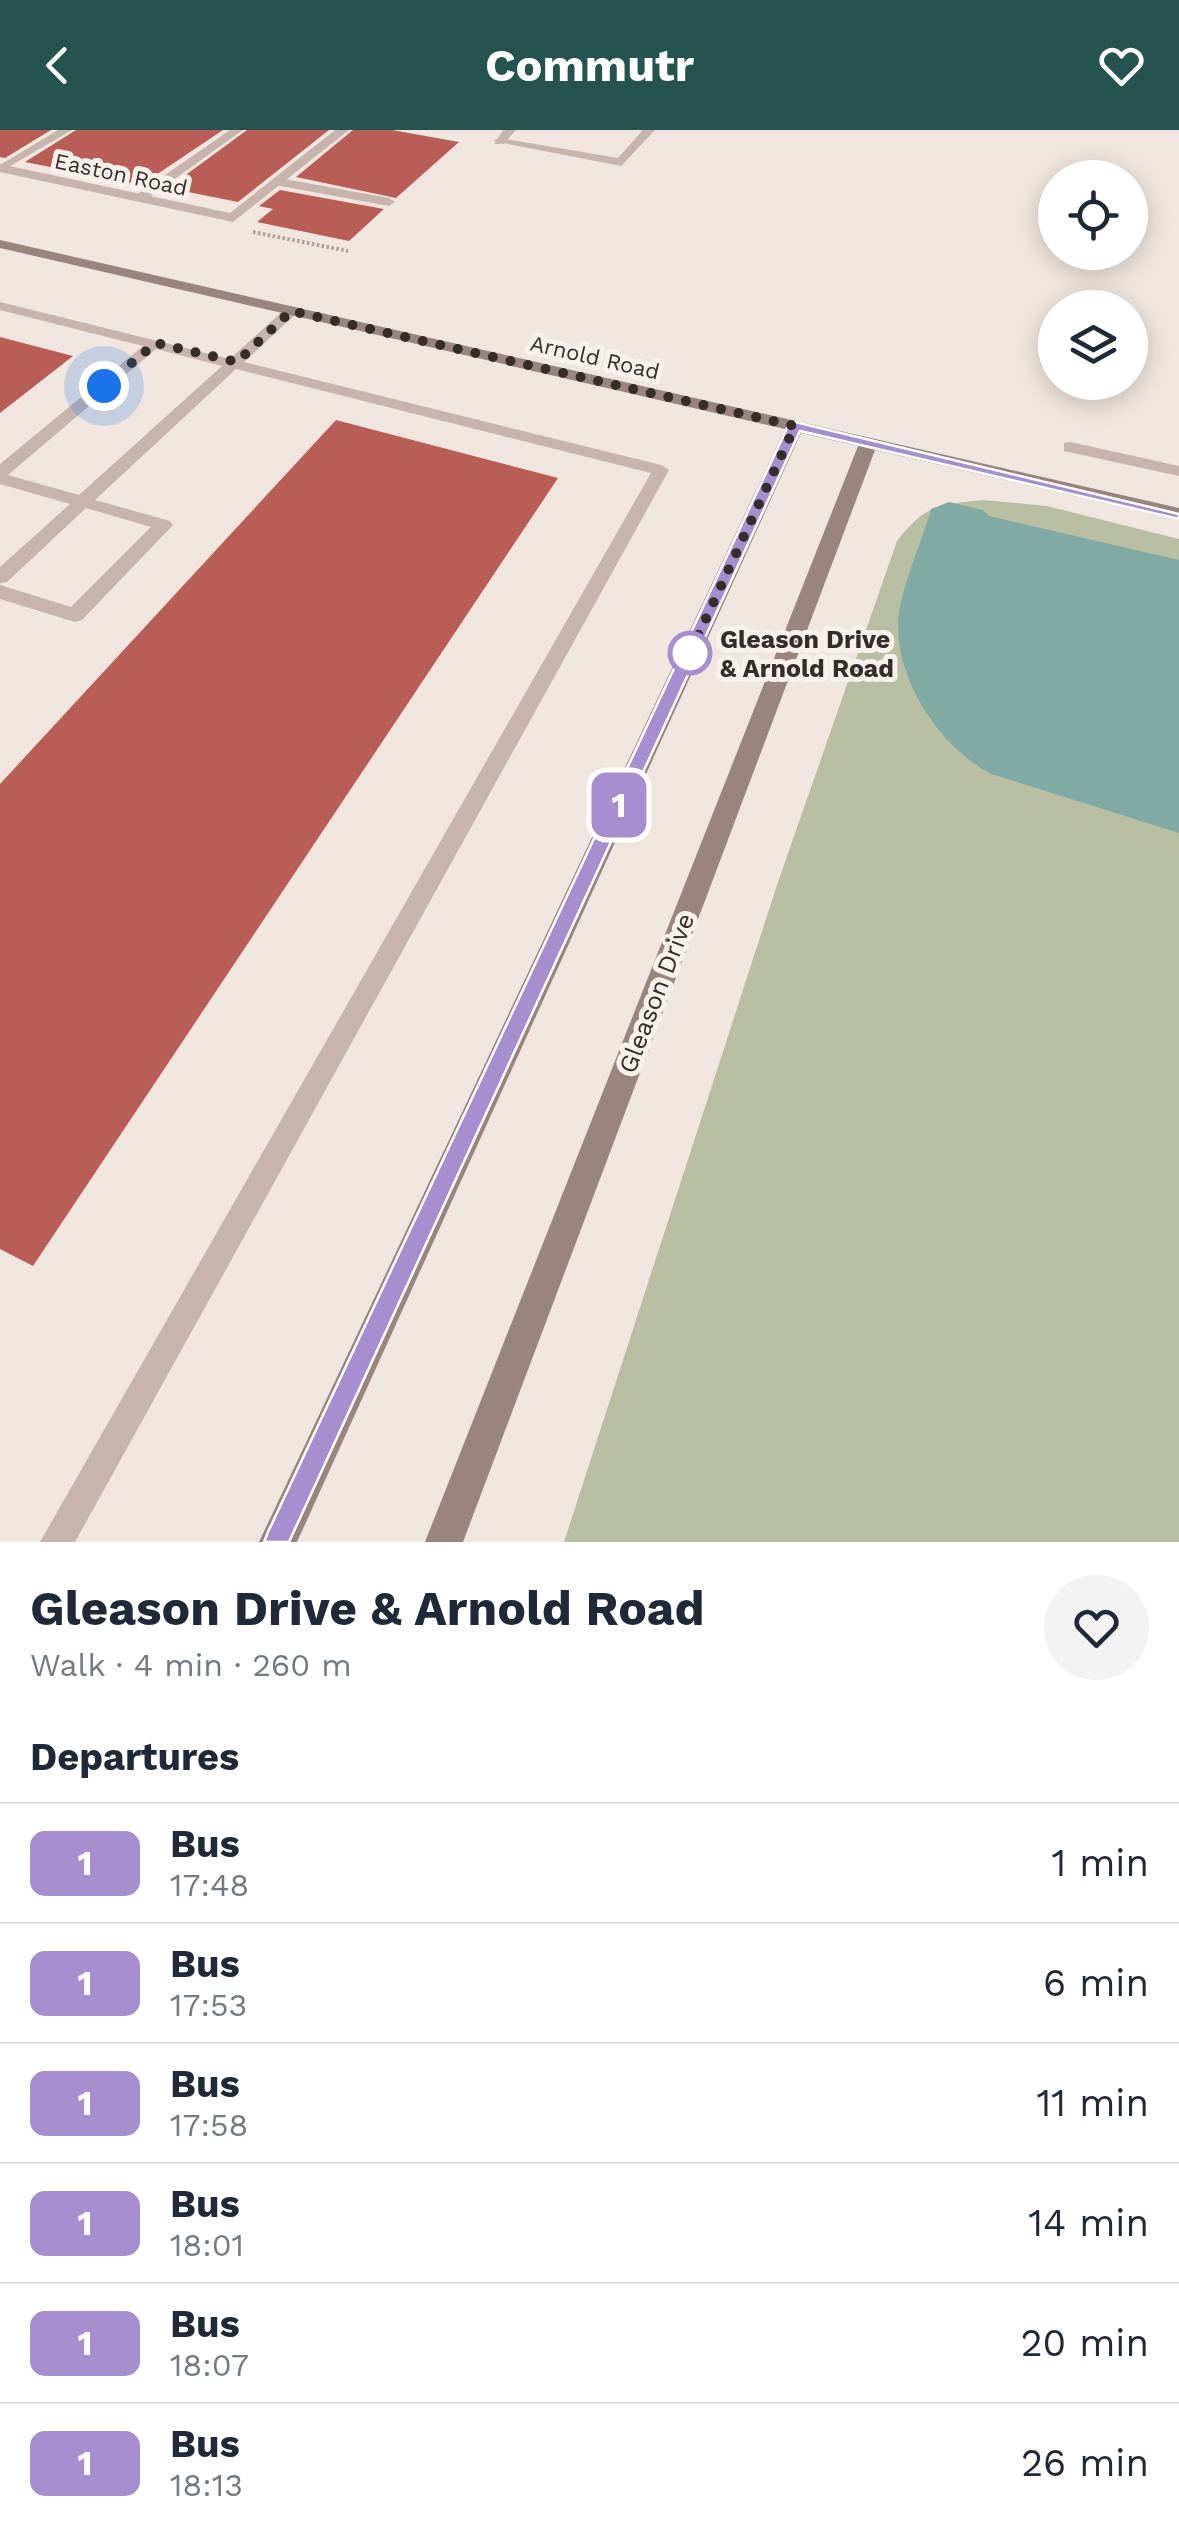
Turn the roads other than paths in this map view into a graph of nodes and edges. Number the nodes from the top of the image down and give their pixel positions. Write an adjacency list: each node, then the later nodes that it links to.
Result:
1 (66, 130): 9 (lane)
2 (237, 130): 11 (lane)
3 (343, 130): 10 (street)
4 (446, 130): 7 (lane)
5 (510, 130): 8 (street)
6 (649, 130): 8 (lane)
7 (464, 133)
8 (498, 140)
9 (1, 169): 11 (street, Easton Road)
10 (279, 182): 11 (street, Easton Road); 12 (lane)
11 (140, 198)
12 (390, 202)
13 (0, 244): 15 (main road, Arnold Road)
14 (0, 306): 16 (lane)
15 (291, 311): 17 (lane); 18 (main road, Arnold Road)
16 (156, 343): 17 (lane); 22 (lane)
17 (237, 362): 23 (lane); 27 (lane)
18 (795, 426): 19 (main road, Arnold Road); 28 (main road)
19 (868, 444): 24 (main road, Arnold Road); 29 (main road, Gleason Drive)
20 (1070, 447): 21 (lane)
21 (1179, 471)
22 (0, 475): 23 (lane)
23 (82, 500): 25 (lane); 26 (lane)
24 (1179, 514)
25 (0, 577)
26 (0, 592)
27 (56, 1542)
28 (278, 1542)
29 (444, 1542)

